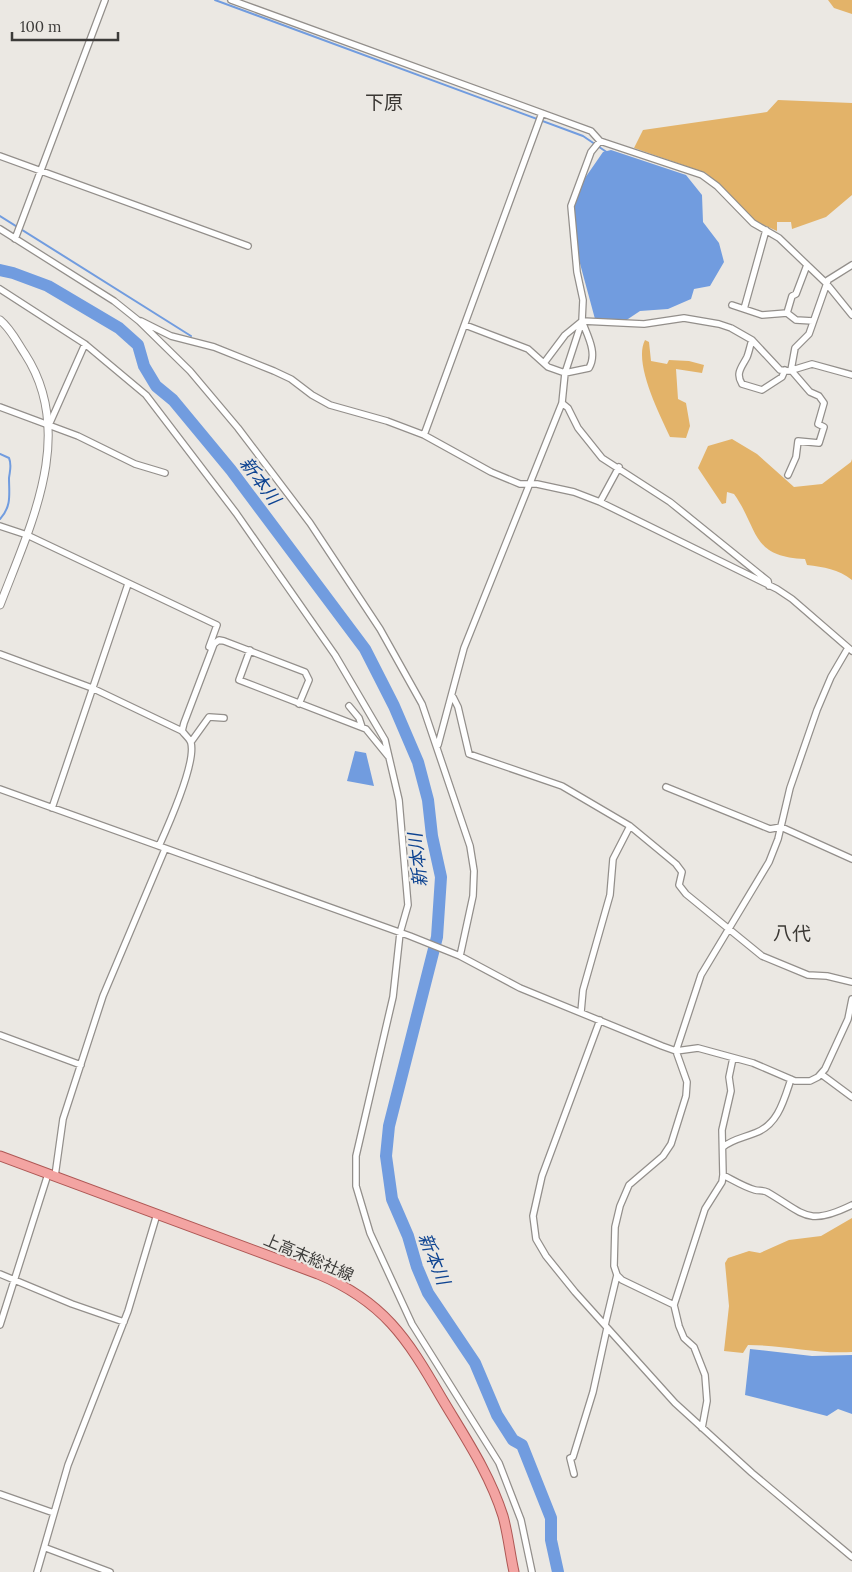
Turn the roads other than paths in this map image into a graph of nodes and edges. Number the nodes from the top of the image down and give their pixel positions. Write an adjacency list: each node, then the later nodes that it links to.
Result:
1 (105, 0): 6 (street)
2 (231, 0): 3 (street)
3 (542, 113): 4 (street); 23 (street)
4 (600, 141): 8 (street); 21 (street)
5 (0, 156): 6 (street)
6 (42, 172): 9 (street); 10 (street)
7 (0, 229): 9 (street)
8 (766, 230): 11 (street); 16 (street)
9 (15, 239): 20 (street)
10 (248, 246)
11 (807, 265): 13 (street); 17 (street)
12 (852, 265): 13 (street)
13 (826, 283): 18 (street); 22 (street)
14 (0, 289): 25 (street)
15 (732, 305): 16 (street)
16 (744, 309): 17 (street)
17 (787, 312): 22 (street)
18 (852, 314)
19 (0, 320): 32 (street)
20 (139, 321): 33 (street); 56 (street)
21 (582, 321): 24 (street); 26 (street); 28 (street); 28 (street)
22 (813, 321): 27 (street)
23 (465, 325): 26 (street); 33 (street)
24 (752, 340): 27 (street); 27 (street)
25 (85, 344): 32 (street); 57 (street)
26 (544, 363): 28 (street)
27 (788, 370): 29 (street); 36 (street)
28 (565, 372): 30 (street)
29 (852, 375)
30 (562, 404): 34 (street); 37 (street)
31 (0, 407): 32 (street)
32 (49, 425): 35 (street); 40 (street)
33 (424, 435): 37 (street)
34 (619, 467): 38 (street); 42 (street)
35 (165, 472)
36 (788, 475)
37 (531, 485): 38 (street); 49 (street)
38 (600, 502): 42 (street)
39 (0, 526): 40 (street)
40 (27, 535): 41 (street); 43 (street)
41 (128, 584): 47 (street); 48 (street)
42 (769, 586): 44 (street)
43 (0, 605)
44 (850, 649): 62 (street)
45 (250, 650): 47 (street); 50 (street); 50 (street)
46 (0, 654): 48 (street)
47 (201, 677): 54 (street)
48 (92, 688): 54 (street); 60 (street)
49 (453, 697): 56 (street); 61 (street)
50 (299, 704): 53 (street)
51 (349, 706): 53 (street)
52 (224, 718): 55 (street)
53 (362, 727): 57 (street)
54 (182, 730): 55 (street)
55 (191, 742): 63 (street)
56 (438, 746): 67 (street)
57 (390, 757): 66 (street)
58 (666, 787): 62 (street)
59 (0, 789): 60 (street)
60 (52, 808): 63 (street)
61 (630, 826): 65 (street); 70 (street)
62 (781, 828): 64 (street); 65 (street)
63 (162, 847): 66 (street); 75 (street)
64 (852, 859)
65 (729, 928): 68 (street); 73 (street)
66 (400, 933): 67 (street); 101 (street)
67 (457, 955): 70 (street)
68 (852, 982)
69 (852, 999): 76 (street)
70 (581, 1012): 71 (street)
71 (600, 1020): 73 (street); 91 (street)
72 (0, 1035): 75 (street)
73 (676, 1051): 74 (street); 86 (street)
74 (733, 1058): 77 (street); 79 (street)
75 (81, 1065): 81 (street)
76 (821, 1074): 77 (street); 78 (street)
77 (791, 1079): 79 (street)
78 (852, 1097)
79 (723, 1146): 82 (street)
80 (0, 1156): 81 (main road, 上高末総社線)
81 (52, 1175): 84 (main road, 上高末総社線); 87 (street)
82 (723, 1175): 83 (street); 88 (street)
83 (852, 1205)
84 (157, 1214): 89 (street); 100 (main road, 上高末総社線)
85 (0, 1274): 87 (street)
86 (617, 1275): 88 (street); 91 (street)
87 (15, 1280): 89 (street); 90 (street)
88 (674, 1305): 92 (street)
89 (124, 1322): 95 (street)
90 (0, 1325)
91 (606, 1327): 92 (street); 93 (street)
92 (702, 1428): 97 (street)
93 (574, 1474)
94 (0, 1494): 95 (street)
95 (54, 1513): 96 (street)
96 (46, 1548): 98 (street); 99 (street)
97 (852, 1557)
98 (37, 1572)
99 (110, 1572)
100 (514, 1572)
101 (532, 1572)

